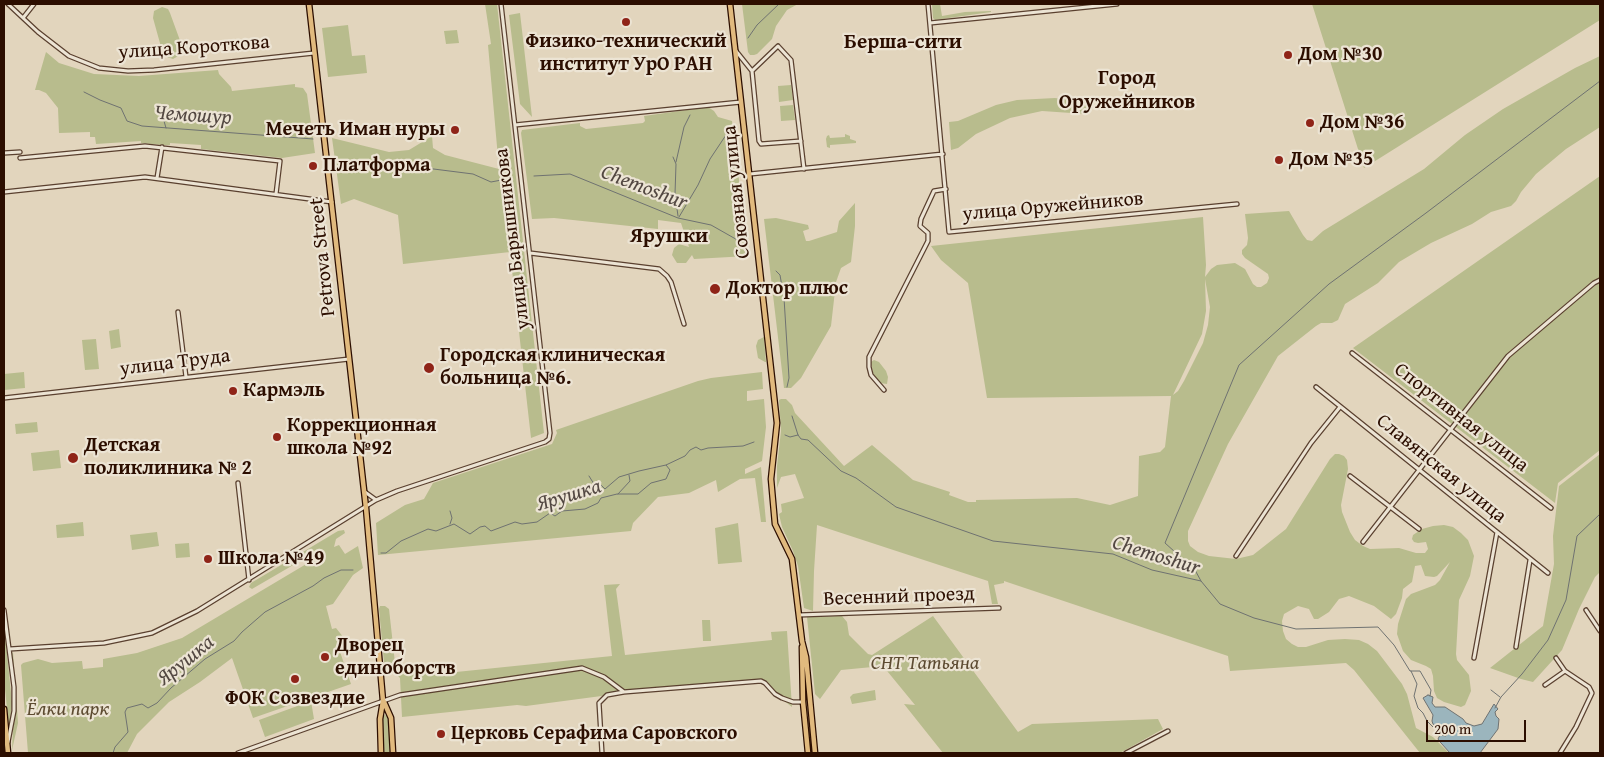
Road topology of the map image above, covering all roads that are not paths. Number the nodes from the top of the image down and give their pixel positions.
1 (8, 4) edge
2 (34, 4) edge
3 (309, 4) edge
4 (501, 4) edge
5 (730, 4) edge
6 (928, 4) edge
7 (1117, 4) edge
8 (23, 18) junction
9 (930, 23) junction
10 (735, 50) junction
11 (314, 52) junction
12 (752, 71) junction
13 (742, 102) junction
14 (515, 125) junction
15 (800, 141) junction
16 (162, 147) junction
17 (20, 152) dead end
18 (4, 153) edge
19 (943, 154) junction
20 (20, 158) dead end
21 (804, 169) junction
22 (750, 174) junction
23 (157, 178) junction
24 (946, 189) junction
25 (4, 192) edge
26 (276, 194) junction
27 (332, 202) junction
28 (1237, 204) dead end
29 (530, 253) junction
30 (1600, 280) edge
31 (178, 312) dead end
32 (684, 324) dead end
33 (1352, 353) dead end
34 (349, 359) junction
35 (186, 377) junction
36 (1316, 387) dead end
37 (884, 390) dead end
38 (4, 398) edge
39 (1340, 408) junction
40 (1450, 430) junction
41 (1419, 470) junction
42 (1350, 476) dead end
43 (238, 483) dead end
44 (364, 491) junction
45 (376, 500) junction
46 (1390, 507) junction
47 (366, 508) junction
48 (1551, 508) dead end
49 (1419, 530) dead end
50 (1497, 532) junction
51 (1363, 542) dead end
52 (1236, 556) dead end
53 (1530, 559) junction
54 (1548, 574) dead end
55 (249, 580) junction
56 (999, 608) dead end
57 (4, 610) edge
58 (1586, 610) dead end
59 (799, 615) junction
60 (1600, 630) edge
61 (1516, 646) dead end
62 (10, 649) junction
63 (804, 657) junction
64 (1474, 658) dead end
65 (1556, 658) dead end
66 (1565, 671) junction
67 (1545, 685) dead end
68 (624, 692) junction
69 (383, 701) junction
70 (803, 702) junction
71 (4, 709) edge
72 (1168, 731) dead end
73 (8, 746) junction
74 (8, 753) edge
75 (238, 753) edge
76 (381, 753) edge
77 (393, 753) edge
78 (602, 753) edge
79 (808, 753) edge
80 (815, 753) edge
81 (1126, 753) edge
82 (1560, 753) edge

1 - 8 street, улица Короткова
2 - 8 street
3 - 11 main road, Petrova Street
4 - 14 street, улица Барышникова
5 - 10 main road, Союзная улица
6 - 9 street, улица Оружейников
7 - 9 street
8 - 11 street, улица Короткова
9 - 19 street, улица Оружейников
10 - 12 street
10 - 13 main road, Союзная улица
11 - 27 main road, Petrova Street
12 - 15 street
12 - 15 street
13 - 14 street, улица Барышникова
13 - 22 main road, Союзная улица
14 - 29 street, улица Барышникова
15 - 21 street
16 - 20 street
16 - 23 street
16 - 26 street
17 - 18 street
19 - 21 street
19 - 24 street, улица Оружейников
21 - 22 street
22 - 59 main road, Союзная улица
23 - 25 street
23 - 26 street
24 - 28 street, улица Оружейников
24 - 37 street
26 - 27 street
27 - 34 main road, Petrova Street
29 - 32 street
29 - 45 street, улица Барышникова
30 - 40 street
31 - 35 street
33 - 40 street, Спортивная улица
34 - 35 street, улица Труда
34 - 44 main road, Petrova Street
35 - 38 street, улица Труда
36 - 39 street, Славянская улица
39 - 41 street, Славянская улица
39 - 52 street
40 - 41 street
40 - 48 street, Спортивная улица
41 - 46 street
41 - 50 street, Славянская улица
42 - 46 street
43 - 55 street
44 - 45 street
44 - 47 main road, Petrova Street
45 - 47 street
46 - 49 street
46 - 51 street
47 - 55 street
47 - 69 main road, Petrova Street
50 - 53 street, Славянская улица
50 - 64 street
53 - 54 street, Славянская улица
53 - 61 street
55 - 62 street
56 - 59 street, Весенний проезд
57 - 62 street
58 - 60 street
59 - 63 main road, Союзная улица
62 - 73 street
63 - 70 main road, Союзная улица
63 - 80 main road, Союзная улица
65 - 66 street
66 - 67 street
66 - 82 street
68 - 69 street
68 - 70 street
68 - 78 street
69 - 75 street
69 - 76 main road
69 - 77 main road
70 - 79 main road, Союзная улица
71 - 73 main road
72 - 81 street
73 - 74 main road

